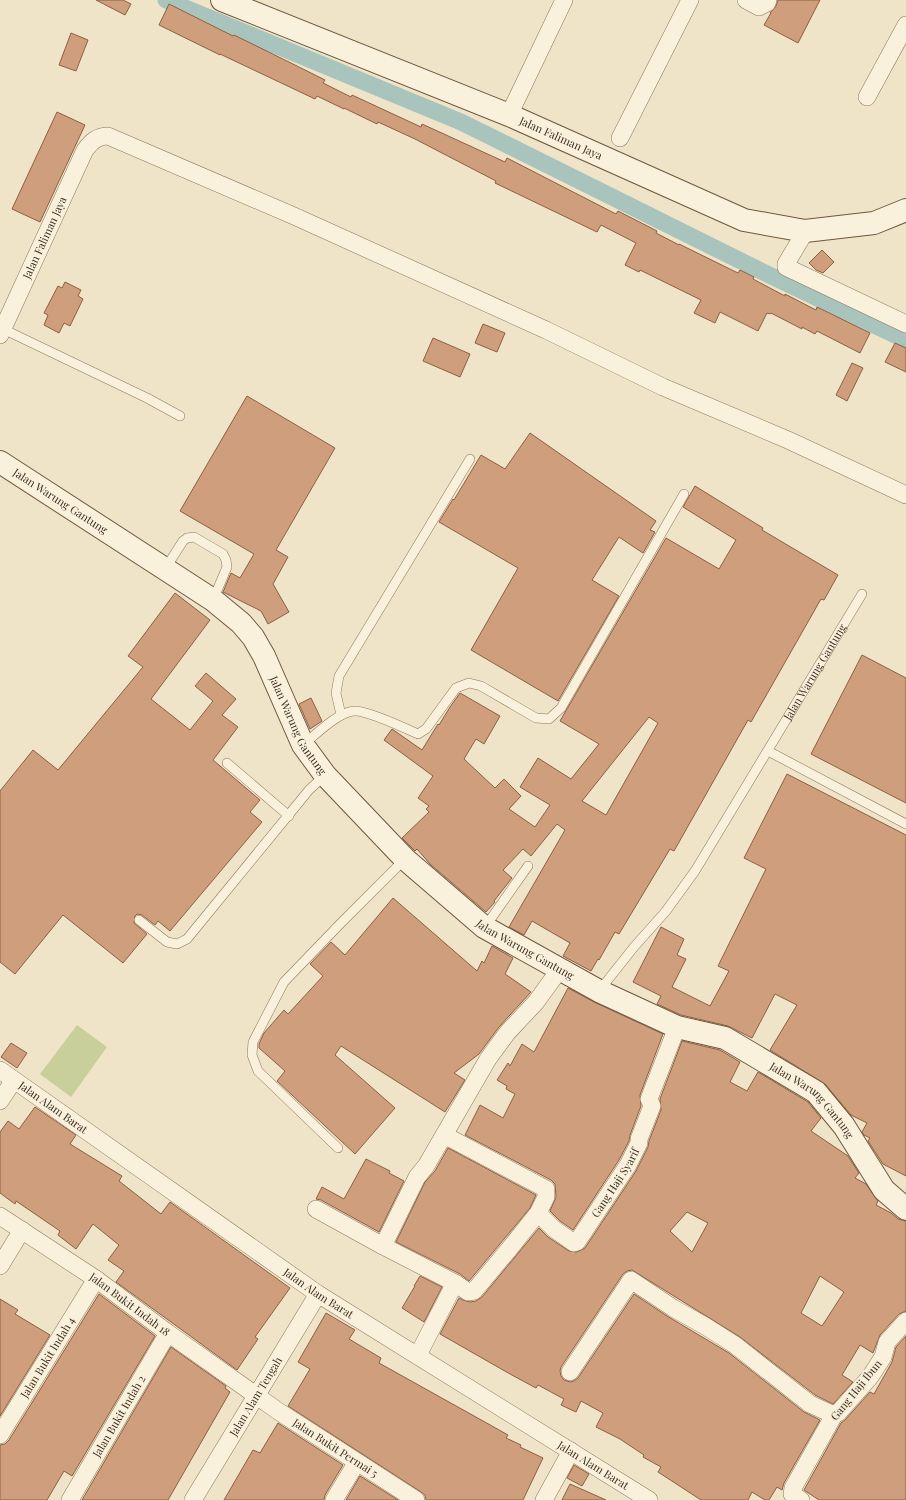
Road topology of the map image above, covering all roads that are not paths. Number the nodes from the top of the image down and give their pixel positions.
1 (222, 0) edge
2 (564, 0) edge
3 (690, 0) edge
4 (747, 0) edge
5 (768, 0) edge
6 (905, 31) edge
7 (867, 97) dead end
8 (509, 115) junction
9 (620, 138) dead end
10 (906, 210) edge
11 (806, 233) junction
12 (906, 324) edge
13 (1, 332) edge
14 (180, 416) dead end
15 (470, 459) dead end
16 (0, 462) edge
17 (684, 494) dead end
18 (906, 495) edge
19 (164, 569) junction
20 (862, 594) dead end
21 (213, 600) junction
22 (341, 715) junction
23 (303, 745) junction
24 (768, 752) junction
25 (227, 763) dead end
26 (325, 775) junction
27 (289, 816) junction
28 (906, 824) edge
29 (405, 859) junction
30 (528, 866) dead end
31 (139, 920) dead end
32 (484, 927) junction
33 (560, 969) junction
34 (599, 991) junction
35 (677, 1028) junction
36 (0, 1070) edge
37 (14, 1080) junction
38 (0, 1101) edge
39 (444, 1135) junction
40 (338, 1148) dead end
41 (316, 1208) dead end
42 (906, 1209) edge
43 (538, 1213) junction
44 (0, 1216) edge
45 (22, 1230) junction
46 (383, 1246) junction
47 (0, 1266) edge
48 (96, 1279) junction
49 (454, 1283) junction
50 (318, 1294) junction
51 (906, 1321) edge
52 (168, 1334) junction
53 (418, 1355) junction
54 (570, 1372) dead end
55 (256, 1396) junction
56 (834, 1415) junction
57 (0, 1435) edge
58 (571, 1451) junction
59 (356, 1462) junction
60 (70, 1500) edge
61 (193, 1500) edge
62 (334, 1500) edge
63 (416, 1500) edge
64 (544, 1500) edge
65 (649, 1500) edge
66 (801, 1500) edge

1 - 8 street, Jalan Faliman Jaya
2 - 8 street
3 - 9 street
4 - 5 street
6 - 7 street
8 - 11 street, Jalan Faliman Jaya
10 - 11 street, Jalan Faliman Jaya
11 - 12 street
13 - 14 lane
13 - 18 street, Jalan Faliman Jaya
15 - 22 lane
16 - 19 street, Jalan Warung Gantung
17 - 22 lane
19 - 21 street, Jalan Warung Gantung
19 - 21 lane
20 - 24 lane, Jalan Warung Gantung
21 - 23 street, Jalan Warung Gantung
22 - 23 lane
23 - 26 street, Jalan Warung Gantung
24 - 28 lane
24 - 34 lane, Jalan Warung Gantung
25 - 27 lane
26 - 27 lane
26 - 29 street, Jalan Warung Gantung
27 - 31 lane
29 - 32 street, Jalan Warung Gantung
29 - 40 lane
30 - 32 lane
32 - 33 street, Jalan Warung Gantung
33 - 34 street, Jalan Warung Gantung
33 - 39 street
34 - 35 street, Jalan Warung Gantung
35 - 42 street, Jalan Warung Gantung
35 - 43 street, Gang Haji Syarif
36 - 37 street, Jalan Alam Barat
37 - 38 street
37 - 50 street, Jalan Alam Barat
39 - 43 street
39 - 46 street
41 - 46 street
43 - 49 street
44 - 45 street, Jalan Bukit Indah 18
45 - 47 street
45 - 48 street, Jalan Bukit Indah 18
46 - 49 street
48 - 52 street, Jalan Bukit Indah 18
48 - 57 street, Jalan Bukit Indah 4
49 - 53 street
50 - 53 street, Jalan Alam Barat
50 - 55 street, Jalan Alam Tengah
51 - 56 street, Gang Haji Ibun
52 - 55 street, Jalan Bukit Indah 18
52 - 60 street, Jalan Bukit Indah 2
53 - 58 street, Jalan Alam Barat
54 - 56 street
55 - 59 street, Jalan Bukit Permai 5
55 - 61 street, Jalan Alam Tengah
56 - 66 street, Gang Haji Ibun
58 - 64 street
58 - 65 street, Jalan Alam Barat
59 - 62 street
59 - 63 street, Jalan Bukit Permai 5

